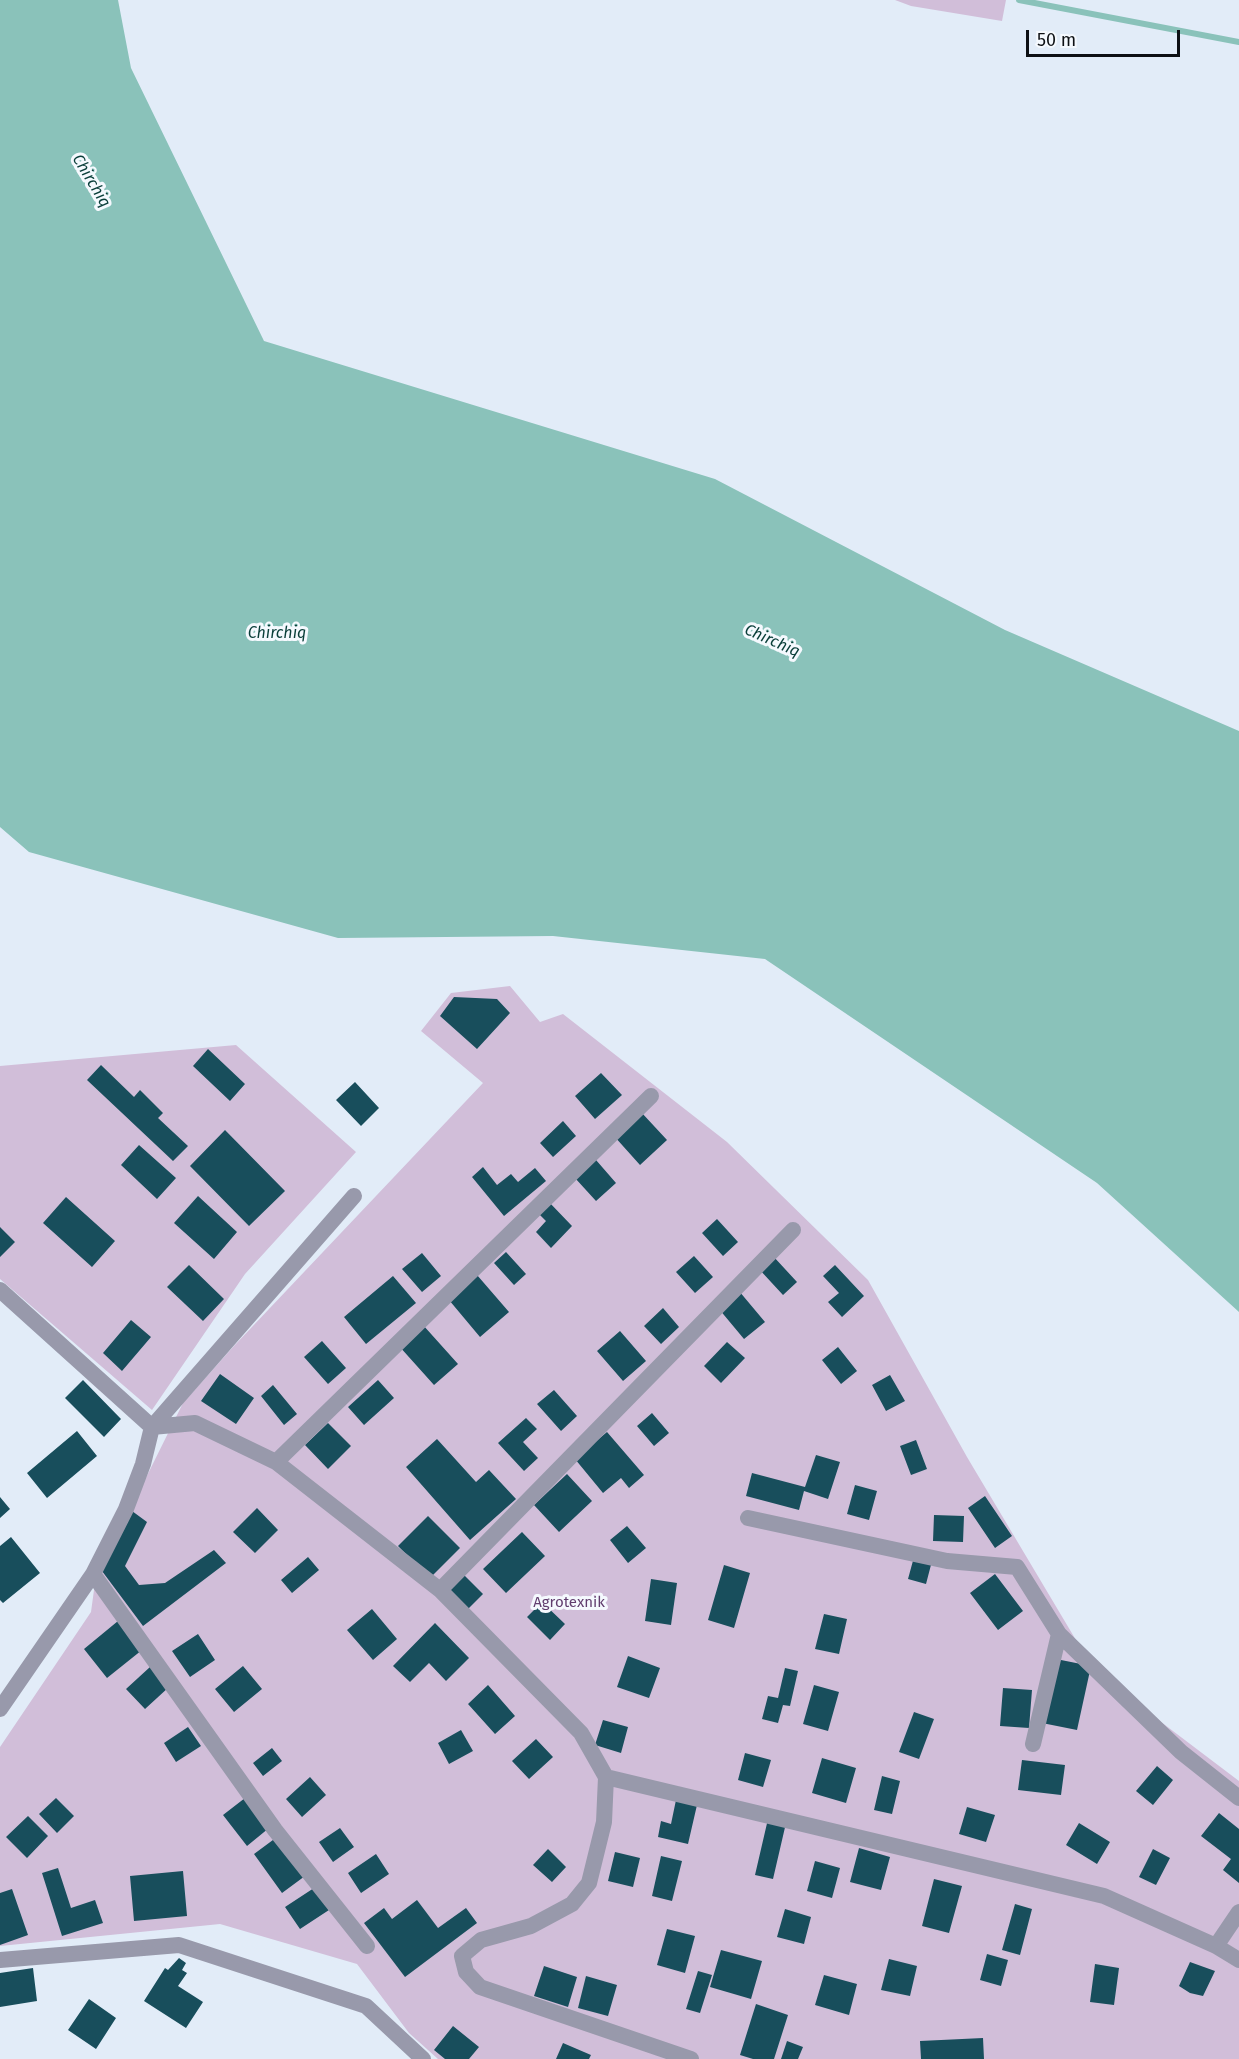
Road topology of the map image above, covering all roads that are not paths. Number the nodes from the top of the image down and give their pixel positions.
1 (651, 1096) dead end
2 (354, 1196) dead end
3 (793, 1230) dead end
4 (0, 1290) edge
5 (152, 1427) junction
6 (276, 1462) junction
7 (748, 1518) dead end
8 (93, 1574) junction
9 (440, 1590) junction
10 (1059, 1634) junction
11 (0, 1709) edge
12 (1033, 1744) dead end
13 (606, 1777) junction
14 (1239, 1798) edge
15 (1239, 1912) edge
16 (367, 1946) dead end
17 (1216, 1946) junction
18 (0, 1960) edge
19 (1239, 1960) edge
20 (423, 2059) edge
21 (691, 2059) edge

1 - 6 street
2 - 5 street
3 - 9 street
4 - 5 street
5 - 6 street
5 - 8 street
6 - 9 street
7 - 10 street
8 - 11 street
8 - 16 street
9 - 13 street
10 - 12 street
10 - 14 street
13 - 17 street
13 - 21 street
15 - 17 street
17 - 19 street
18 - 20 street

